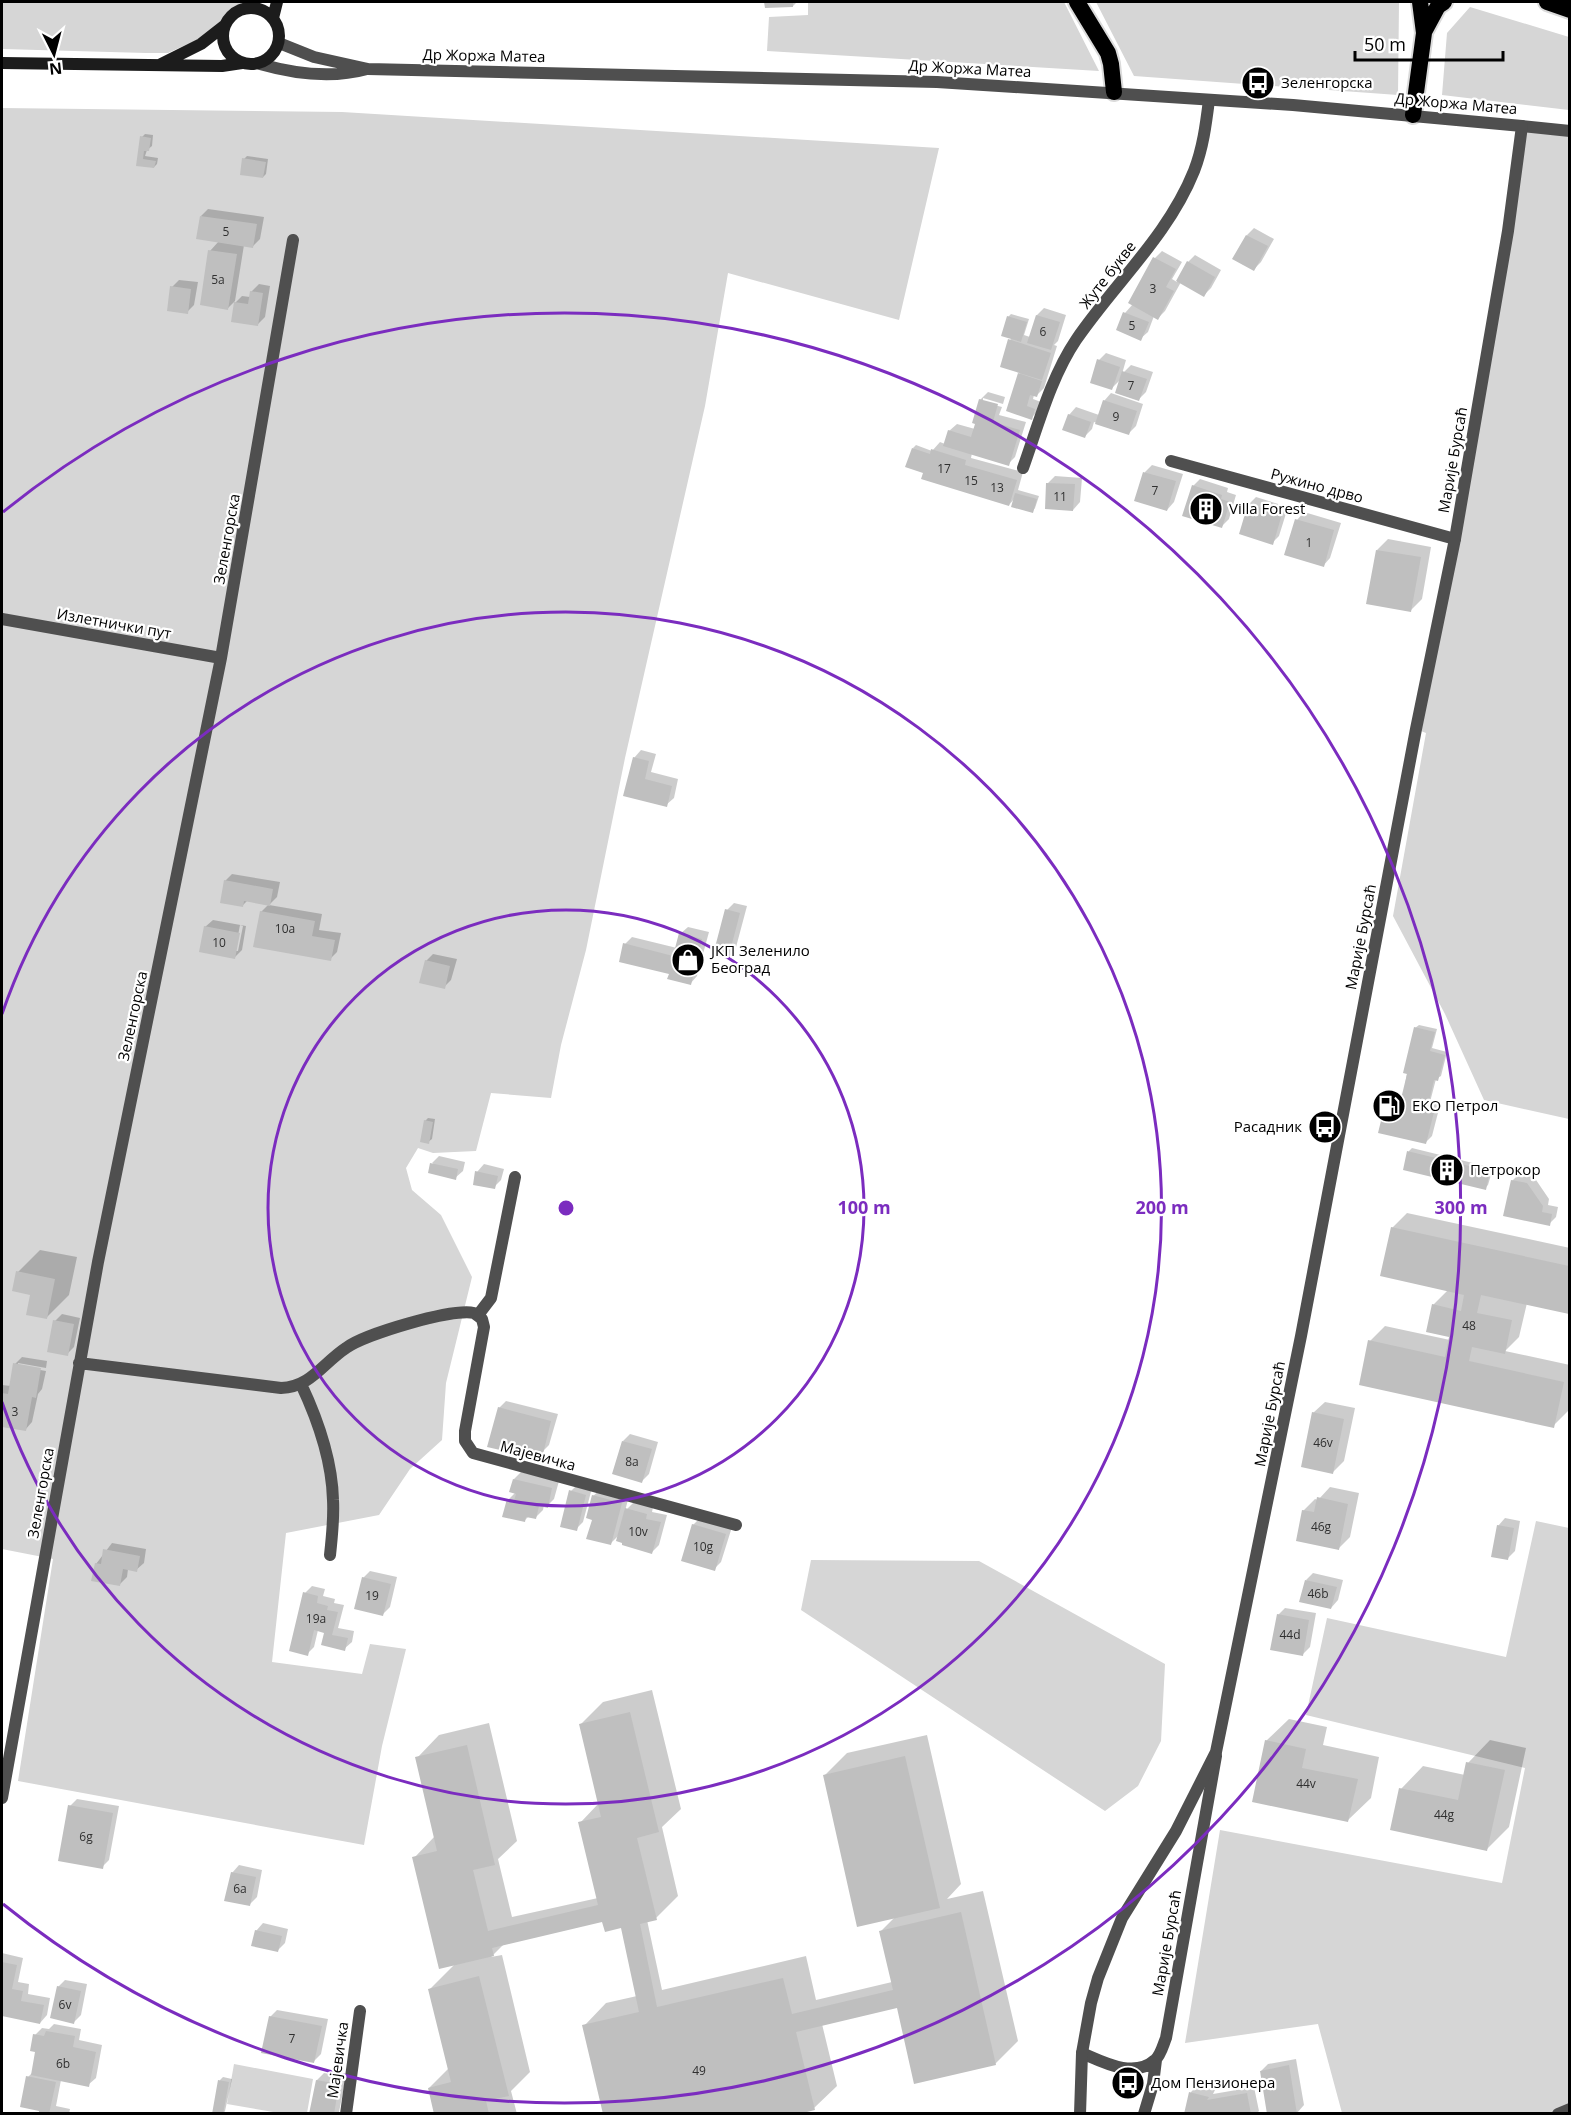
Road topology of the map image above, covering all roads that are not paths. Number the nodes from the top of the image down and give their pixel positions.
1 (277, 2) edge
2 (1077, 2) edge
3 (1420, 2) edge
4 (1444, 2) edge
5 (1547, 2) edge
6 (249, 5) edge
7 (1569, 10) edge
8 (273, 18) junction
9 (224, 26) junction
10 (1424, 33) junction
11 (279, 43) junction
12 (2, 63) edge
13 (242, 63) junction
14 (260, 64) junction
15 (160, 65) junction
16 (368, 69) junction
17 (1114, 92) junction
18 (1209, 100) junction
19 (1413, 115) junction
20 (1522, 126) junction
21 (1569, 131) edge
22 (293, 240) dead end
23 (1171, 461) dead end
24 (1023, 468) dead end
25 (1455, 540) junction
26 (2, 619) edge
27 (221, 658) junction
28 (515, 1177) dead end
29 (478, 1315) junction
30 (80, 1363) junction
31 (301, 1384) junction
32 (736, 1525) dead end
33 (330, 1555) dead end
34 (1216, 1752) junction
35 (2, 1798) edge
36 (360, 2011) dead end
37 (1082, 2053) junction
38 (1155, 2060) junction
39 (1569, 2109) edge
40 (346, 2114) edge
41 (1080, 2114) edge
42 (1144, 2114) edge
43 (1558, 2114) edge

1 - 8 main road
2 - 17 highway
3 - 10 highway
4 - 10 highway
5 - 7 highway
6 - 8 main road
6 - 9 main road
8 - 11 main road
9 - 13 main road
9 - 15 main road
10 - 19 highway
11 - 14 main road
11 - 16 street, Др Жоржа Матеа
12 - 15 main road
13 - 14 main road
13 - 15 main road
14 - 16 street, Др Жоржа Матеа
16 - 17 street, Др Жоржа Матеа
17 - 18 street, Др Жоржа Матеа
18 - 19 street, Др Жоржа Матеа
18 - 24 street, Жуте букве
19 - 20 street, Др Жоржа Матеа
20 - 21 street, Др Жоржа Матеа
20 - 25 street, Марије Бурсаћ
22 - 27 street, Зеленгорска
23 - 25 street, Ружино дрво
25 - 34 street, Марије Бурсаћ
26 - 27 street, Излетнички пут
27 - 30 street, Зеленгорска
28 - 29 street
29 - 31 street
29 - 32 street, Мајевичка
30 - 31 street
30 - 35 street, Зеленгорска
31 - 33 street
34 - 37 street, Марије Бурсаћ
34 - 38 street, Марије Бурсаћ
36 - 40 street, Мајевичка
37 - 38 street
37 - 41 street, Марије Бурсаћ
38 - 42 street, Марије Бурсаћ
39 - 43 street

